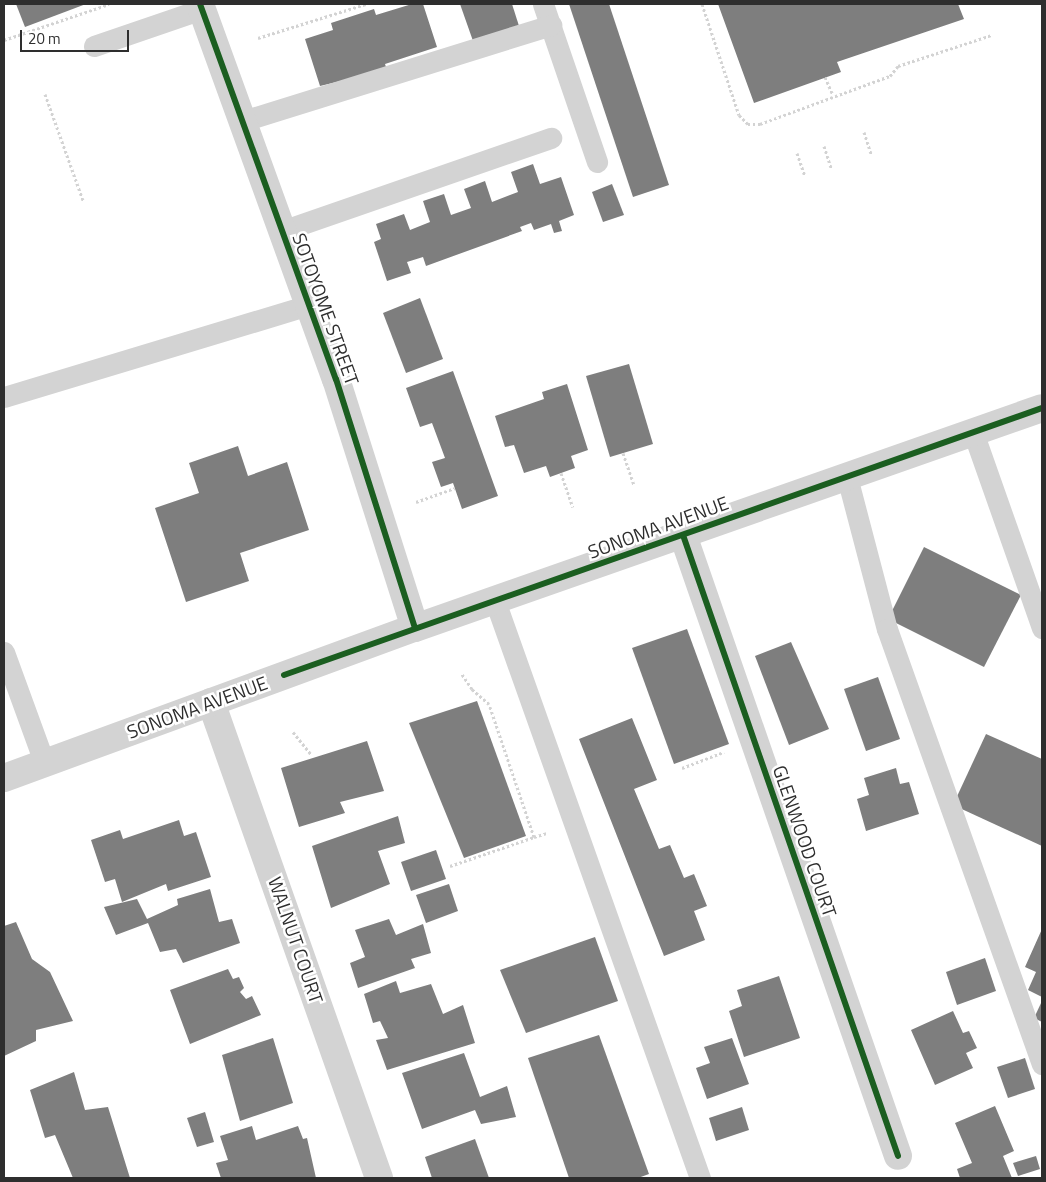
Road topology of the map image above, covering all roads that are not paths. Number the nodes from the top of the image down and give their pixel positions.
1 (543, 4) edge
2 (201, 7) edge
3 (551, 25) junction
4 (94, 46) dead end
5 (242, 121) junction
6 (551, 138) dead end
7 (598, 162) dead end
8 (282, 231) junction
9 (309, 305) junction
10 (4, 397) edge
11 (1042, 408) edge
12 (973, 432) junction
13 (847, 477) junction
14 (683, 535) junction
15 (495, 601) junction
16 (415, 628) junction
17 (1042, 628) edge
18 (4, 652) edge
19 (211, 702) junction
20 (44, 762) junction
21 (4, 778) edge
22 (1042, 1064) edge
23 (898, 1156) dead end
24 (379, 1178) edge
25 (700, 1178) edge

1 - 3 lane
2 - 4 lane
2 - 5 street, SOTOYOME STREET
3 - 5 lane
3 - 7 lane
5 - 8 street, SOTOYOME STREET
6 - 8 lane
8 - 9 street, SOTOYOME STREET
9 - 10 lane
9 - 16 street, SOTOYOME STREET
11 - 12 street, SONOMA AVENUE
12 - 13 street, SONOMA AVENUE
12 - 17 lane
13 - 14 street, SONOMA AVENUE
13 - 22 lane
14 - 15 street, SONOMA AVENUE
14 - 23 street, GLENWOOD COURT
15 - 16 street, SONOMA AVENUE
15 - 25 lane
16 - 19 street, SONOMA AVENUE
18 - 20 lane
19 - 20 street, SONOMA AVENUE
19 - 24 street, WALNUT COURT
20 - 21 street, SONOMA AVENUE

